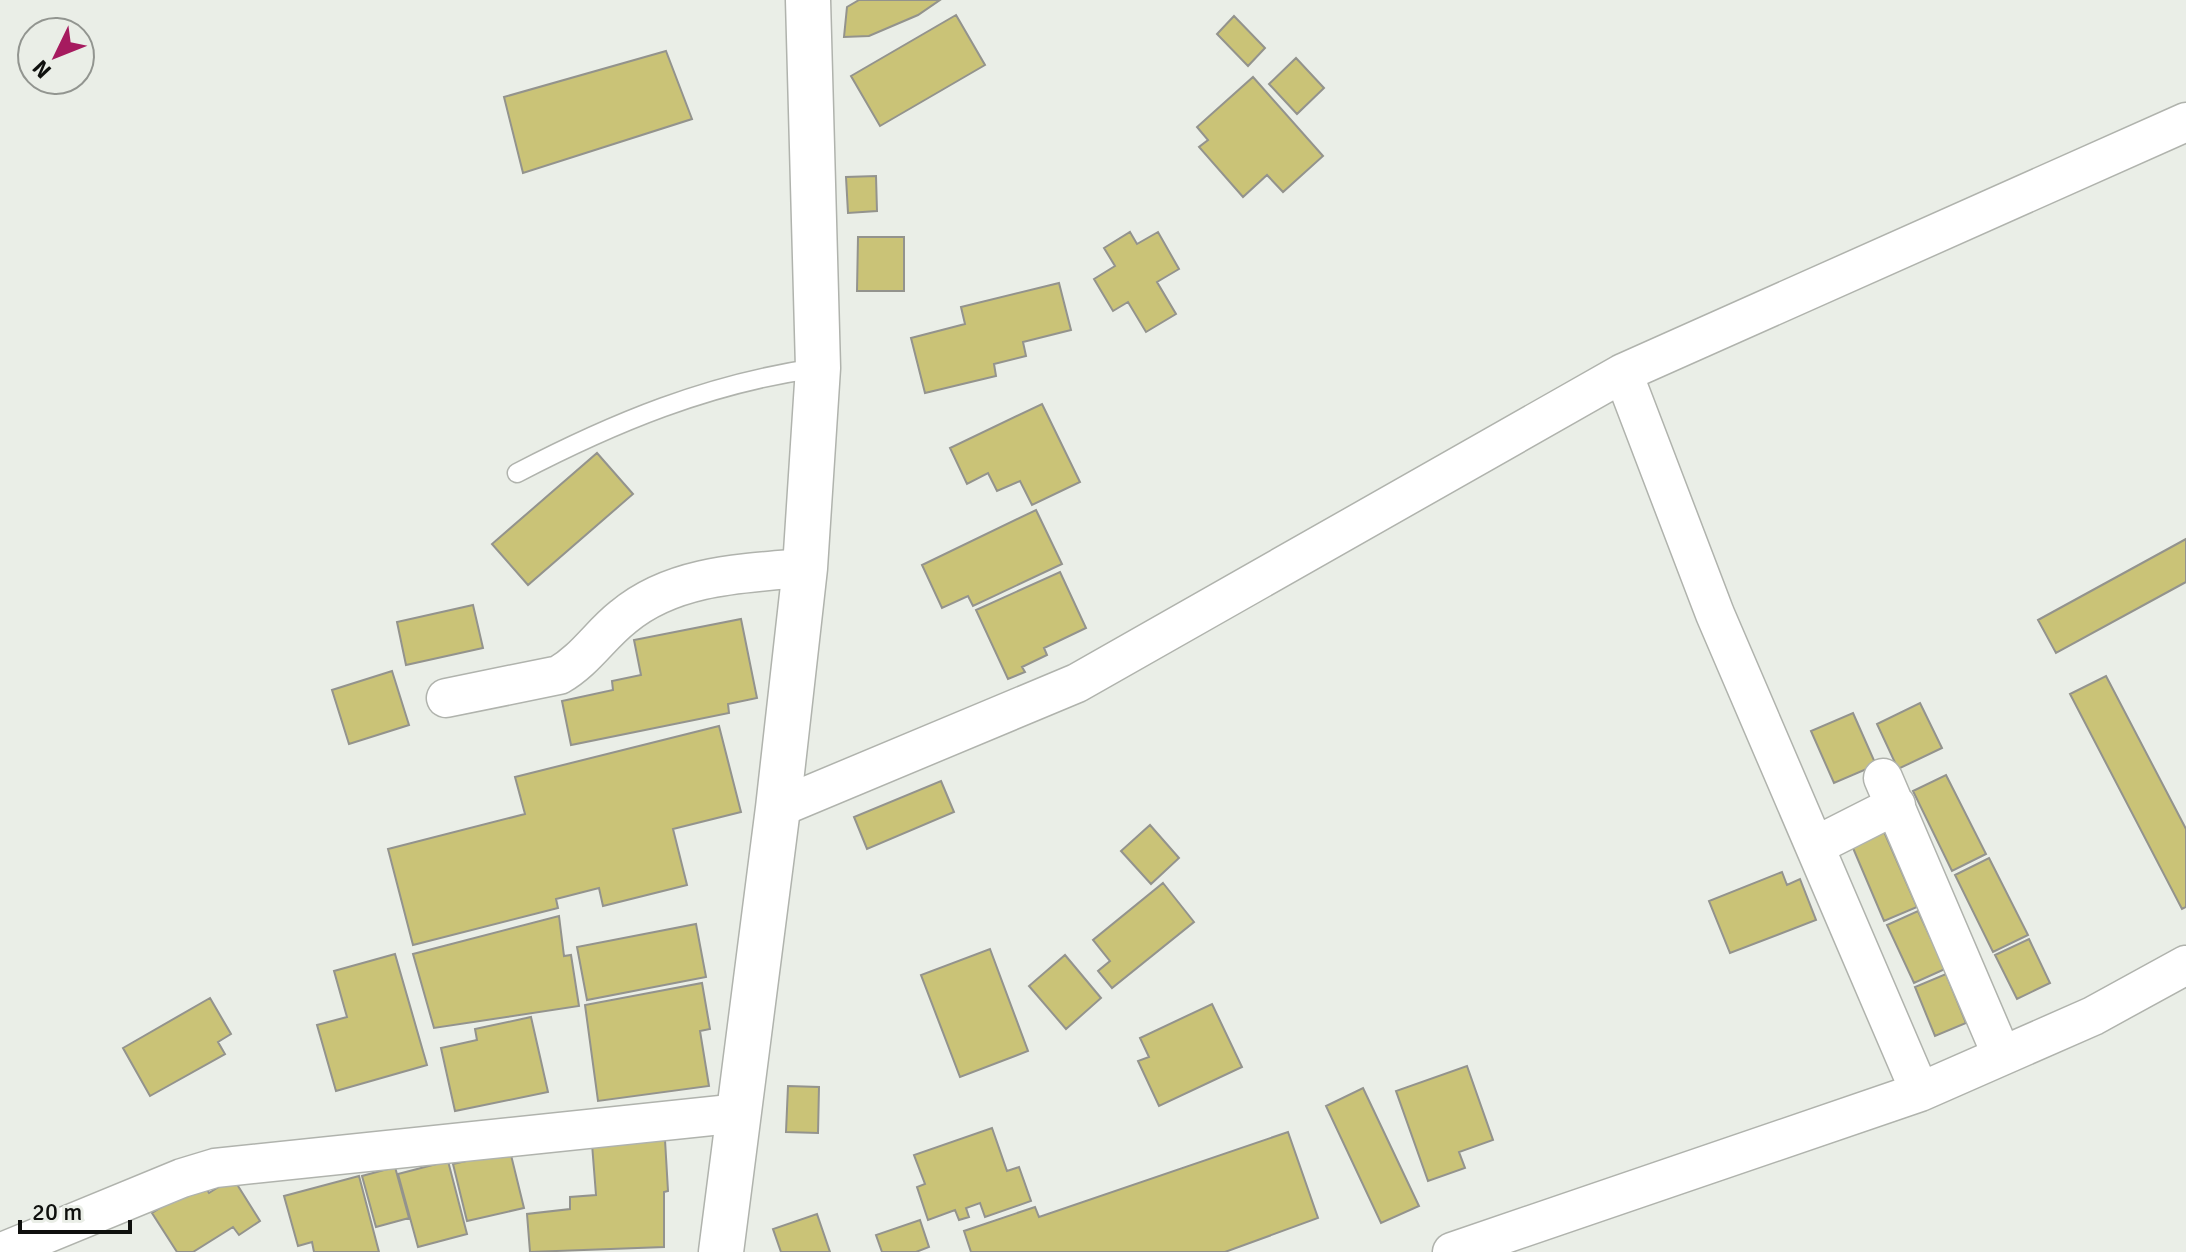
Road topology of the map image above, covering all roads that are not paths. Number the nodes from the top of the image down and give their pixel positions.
1 (808, 0) edge
2 (2186, 122) edge
3 (818, 368) junction
4 (1623, 373) junction
5 (517, 473) dead end
6 (805, 568) junction
7 (446, 698) dead end
8 (778, 808) junction
9 (1815, 846) junction
10 (2186, 965) edge
11 (2002, 1056) junction
12 (1920, 1092) junction
13 (740, 1113) junction
14 (2, 1252) edge
15 (721, 1252) edge
16 (1452, 1252) edge

1 - 3 street
2 - 4 street
3 - 5 lane
3 - 6 street
4 - 8 street
4 - 9 street
6 - 7 street
6 - 8 street
8 - 13 street
9 - 11 street
9 - 12 street
10 - 11 street
11 - 12 street
12 - 16 street
13 - 14 street
13 - 15 street

